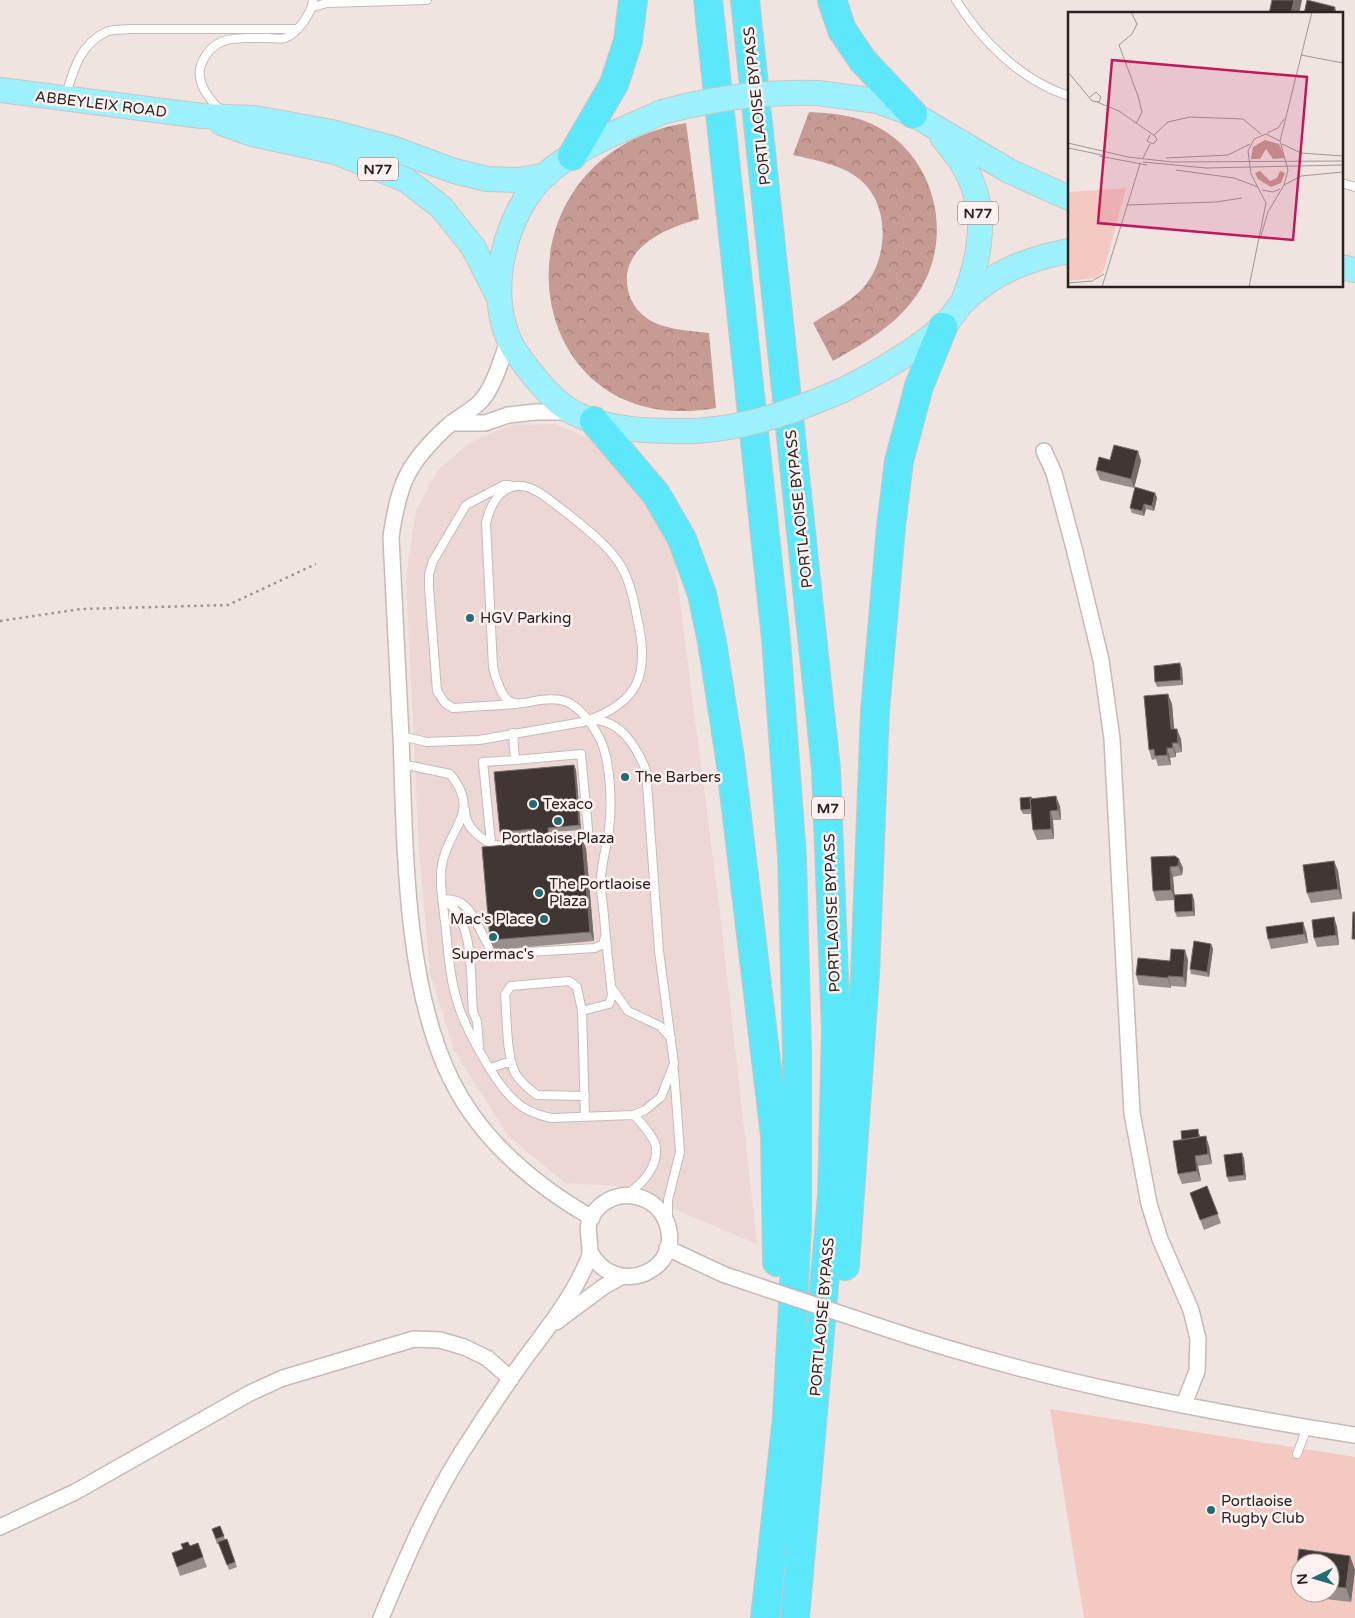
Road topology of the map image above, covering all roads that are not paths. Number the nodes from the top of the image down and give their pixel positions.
1 (427, 0) edge
2 (632, 0) edge
3 (708, 0) edge
4 (745, 0) edge
5 (832, 0) edge
6 (956, 0) edge
7 (313, 4) edge
8 (295, 29) junction
9 (0, 90) edge
10 (1068, 96) edge
11 (64, 100) junction
12 (913, 114) junction
13 (202, 116) junction
14 (229, 117) junction
15 (938, 132) junction
16 (572, 156) junction
17 (546, 175) junction
18 (1342, 182) edge
19 (1355, 187) edge
20 (1068, 198) edge
21 (1068, 250) edge
22 (1342, 269) edge
23 (1355, 271) edge
24 (500, 300) junction
25 (962, 303) junction
26 (943, 327) junction
27 (509, 339) junction
28 (583, 416) junction
29 (451, 423) junction
30 (1044, 451) dead end
31 (522, 486) junction
32 (520, 704) junction
33 (588, 720) junction
34 (513, 733) junction
35 (400, 736) junction
36 (564, 755) junction
37 (537, 758) junction
38 (515, 760) junction
39 (503, 761) junction
40 (402, 764) junction
41 (565, 765) edge
42 (538, 767) edge
43 (504, 770) edge
44 (465, 801) junction
45 (570, 832) edge
46 (510, 836) edge
47 (571, 841) junction
48 (562, 842) edge
49 (491, 843) junction
50 (443, 898) junction
51 (606, 935) junction
52 (611, 986) junction
53 (582, 1011) junction
54 (672, 1039) junction
55 (479, 1048) junction
56 (511, 1061) junction
57 (674, 1064) junction
58 (491, 1068) junction
59 (585, 1096) junction
60 (585, 1116) junction
61 (634, 1116) junction
62 (625, 1195) junction
63 (592, 1218) junction
64 (669, 1231) junction
65 (667, 1248) junction
66 (590, 1252) junction
67 (621, 1277) junction
68 (551, 1326) junction
69 (511, 1379) junction
70 (1184, 1404) junction
71 (1307, 1428) junction
72 (1355, 1435) edge
73 (1296, 1454) dead end
74 (0, 1527) edge
75 (388, 1603) junction
76 (376, 1618) edge
77 (381, 1618) edge
78 (757, 1618) edge
79 (765, 1618) edge
80 (796, 1618) edge
81 (811, 1618) edge

1 - 7 lane
2 - 16 highway
3 - 79 highway, PORTLAOISE BYPASS / M7
4 - 80 highway, PORTLAOISE BYPASS / M7
5 - 12 highway
6 - 10 lane
7 - 8 lane
8 - 11 lane
8 - 14 lane
9 - 11 main road, ABBEYLEIX ROAD / N77
11 - 13 main road, ABBEYLEIX ROAD / N77
12 - 15 main road, N77
12 - 16 main road, N77, bridge
13 - 14 main road, ABBEYLEIX ROAD / N77
13 - 24 main road, ABBEYLEIX ROAD / N77
14 - 17 main road, ABBEYLEIX ROAD / N77
15 - 20 main road, N77
15 - 25 main road, N77
16 - 17 main road, N77
17 - 24 main road, N77
18 - 19 lane
21 - 25 main road, N77
22 - 23 main road
24 - 27 main road, N77
25 - 26 main road, N77
26 - 28 main road, N77, bridge
26 - 81 highway
27 - 28 main road, N77
27 - 29 street
28 - 29 street
28 - 78 highway
29 - 35 street
30 - 70 street
31 - 32 lane
31 - 32 lane
31 - 33 lane
32 - 33 lane
33 - 34 lane
33 - 51 lane
33 - 54 lane
34 - 35 lane
34 - 38 lane
35 - 40 street
36 - 37 lane
36 - 41 lane
36 - 47 lane
37 - 38 lane
37 - 42 lane
38 - 39 lane
39 - 43 lane
39 - 49 lane
40 - 44 lane
40 - 63 street
44 - 49 lane
44 - 50 lane
45 - 47 lane
46 - 49 lane
47 - 48 lane
50 - 51 lane
50 - 55 lane
50 - 55 lane
51 - 52 lane
52 - 53 lane
52 - 54 lane
53 - 56 lane
53 - 59 lane
54 - 57 lane
55 - 58 lane
56 - 58 lane
56 - 59 lane
57 - 61 lane
57 - 64 lane
58 - 60 lane
59 - 60 lane
60 - 61 lane
61 - 62 lane
62 - 63 street
62 - 64 street
63 - 66 street
64 - 65 street
65 - 67 street
65 - 70 street, bridge
66 - 67 street
66 - 68 street
67 - 68 street
68 - 69 street
69 - 74 street
69 - 75 street
70 - 71 street
71 - 72 street
71 - 73 lane
75 - 76 street
75 - 77 street

